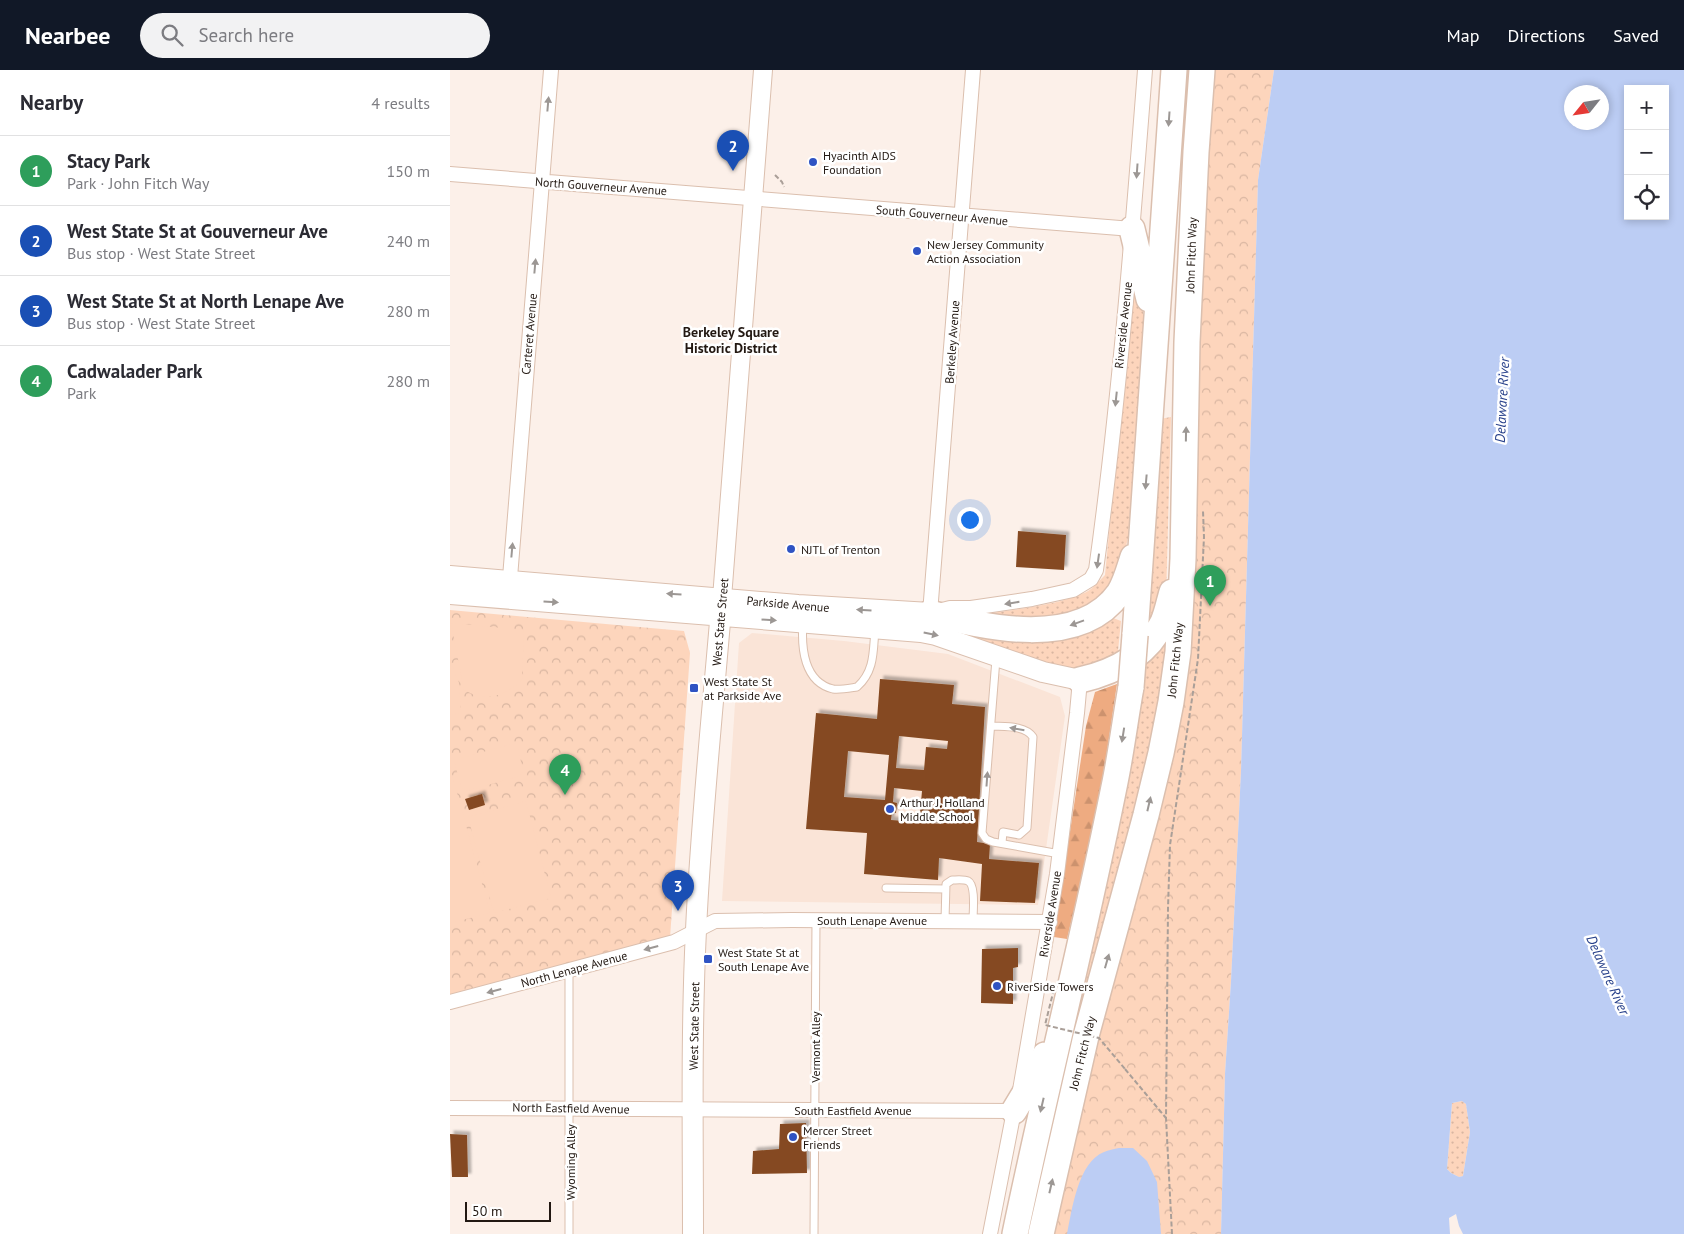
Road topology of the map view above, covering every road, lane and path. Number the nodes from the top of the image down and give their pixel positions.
1 (551, 70) edge
2 (762, 70) edge
3 (973, 70) edge
4 (1144, 70) edge
5 (1174, 70) edge
6 (1202, 70) edge
7 (450, 174) edge
8 (775, 175) dead end
9 (541, 182) junction
10 (786, 192) dead end
11 (752, 198) junction
12 (961, 216) junction
13 (1132, 229) junction
14 (1156, 329) junction
15 (1185, 463) junction
16 (1142, 531) junction
17 (450, 576) edge
18 (1091, 579) joint
19 (509, 589) junction
20 (450, 594) edge
21 (721, 607) junction
22 (930, 613) junction
23 (802, 623) junction
24 (875, 628) junction
25 (996, 656) junction
26 (1080, 680) junction
27 (991, 726) junction
28 (1002, 843) junction
29 (1060, 854) junction
30 (886, 888) dead end
31 (945, 889) junction
32 (816, 920) junction
33 (946, 920) junction
34 (973, 920) junction
35 (1050, 922) junction
36 (696, 930) junction
37 (569, 970) junction
38 (1062, 978) junction
39 (450, 1002) edge
40 (450, 1108) edge
41 (570, 1108) junction
42 (815, 1109) junction
43 (693, 1110) junction
44 (1014, 1111) junction
45 (1166, 1118) dead end
46 (569, 1234) edge
47 (692, 1234) edge
48 (814, 1234) edge
49 (990, 1234) edge
50 (1015, 1234) edge
51 (1041, 1234) edge

9 -> 1 street, Carteret Avenue
2 - 11 street, West State Street
3 - 12 street, Berkeley Avenue
4 -> 13 street, Riverside Avenue
5 -> 14 highway
15 -> 6 highway, John Fitch Way
7 - 9 street, North Gouverneur Avenue
8 - 10 path
9 - 11 street, North Gouverneur Avenue
19 -> 9 street, Carteret Avenue
11 - 12 street, South Gouverneur Avenue
11 - 21 street, West State Street
12 - 13 street, South Gouverneur Avenue
12 - 22 street, Berkeley Avenue
13 - 14 highway
13 -> 18 street, Riverside Avenue
14 -> 16 highway
15 - 26 highway
51 -> 15 highway, John Fitch Way
16 -> 22 highway
16 -> 38 highway, bridge
17 - 19 main road, Parkside Avenue
18 -> 22 street, Parkside Avenue
19 - 20 main road, Parkside Avenue
19 - 21 main road, Parkside Avenue
22 -> 21 main road, Parkside Avenue
21 -> 23 main road, Parkside Avenue
21 - 36 main road, West State Street
23 - 24 main road, Parkside Avenue
23 - 24 lane
24 -> 25 main road, Parkside Avenue
25 - 26 main road, Parkside Avenue
25 - 27 lane
26 - 29 street, Riverside Avenue
28 -> 27 lane
28 -> 27 lane
28 - 29 lane
29 - 35 street, Riverside Avenue
30 - 31 lane
31 - 33 lane
31 - 34 lane
32 - 33 street, South Lenape Avenue
32 - 36 street, South Lenape Avenue
32 - 42 lane, Vermont Alley
33 - 34 street, South Lenape Avenue
34 - 35 street, South Lenape Avenue
35 - 44 street, Riverside Avenue
36 -> 37 street, North Lenape Avenue
36 - 43 main road, West State Street
37 -> 39 street, North Lenape Avenue
37 - 41 lane, Wyoming Alley
38 - 44 highway
38 - 45 path, bridge
38 -> 50 highway
40 - 41 street, North Eastfield Avenue
41 - 43 street, North Eastfield Avenue
41 - 46 lane, Wyoming Alley
42 - 43 street, South Eastfield Avenue
42 - 44 street, South Eastfield Avenue
42 - 48 lane, Vermont Alley
43 - 47 main road, West State Street
44 - 49 street, Riverside Avenue

